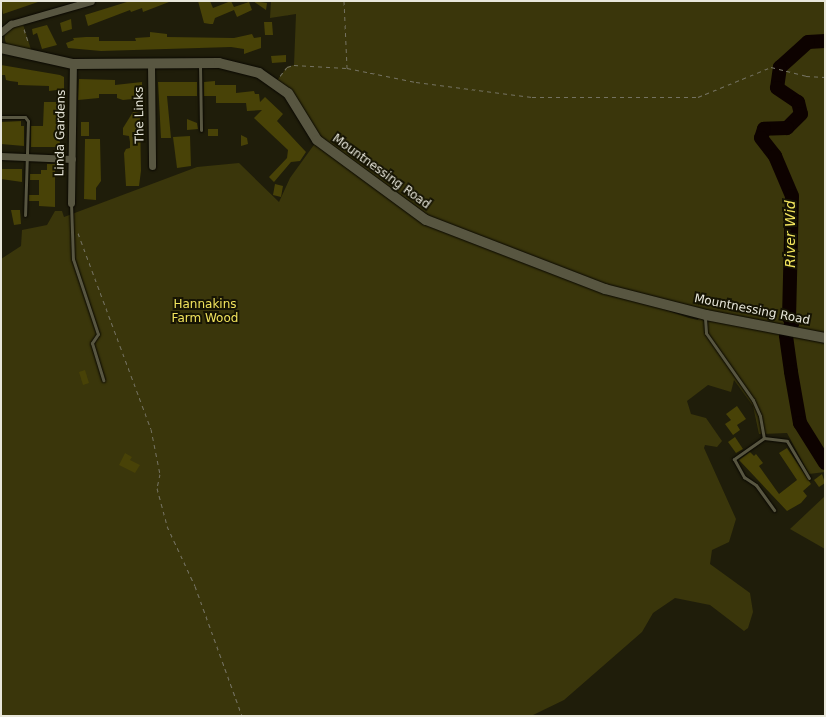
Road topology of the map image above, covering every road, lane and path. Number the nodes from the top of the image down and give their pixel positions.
1 (92, 1) edge
2 (344, 1) edge
3 (22, 21) junction
4 (1, 32) edge
5 (1, 48) edge
6 (33, 56) junction
7 (200, 62) junction
8 (73, 64) junction
9 (151, 64) junction
10 (347, 68) junction
11 (825, 77) edge
12 (276, 82) junction
13 (1, 117) edge
14 (201, 130) dead end
15 (1, 156) edge
16 (27, 157) junction
17 (72, 159) junction
18 (152, 166) dead end
19 (70, 203) joint
20 (25, 215) dead end
21 (76, 225) dead end
22 (706, 314) junction
23 (825, 338) edge
24 (103, 380) dead end
25 (764, 438) junction
26 (809, 478) dead end
27 (774, 510) dead end
28 (242, 716) edge

1 - 3 street
2 - 10 path
3 - 4 street
3 - 6 path
5 - 6 street, Mountnessing Road
6 - 8 street, Mountnessing Road
7 - 9 street, Mountnessing Road
7 - 12 street, Mountnessing Road
7 - 14 lane
8 - 9 street, Mountnessing Road
8 - 17 street, Linda Gardens
9 - 18 street, The Links
10 - 11 path
10 - 12 path
12 - 22 street, Mountnessing Road
13 - 16 lane
15 - 16 street
16 - 17 street
16 - 20 lane
17 - 19 street, Linda Gardens
19 - 24 lane
21 - 28 path
22 - 23 street, Mountnessing Road
22 - 25 lane
25 - 26 lane
25 - 27 lane

